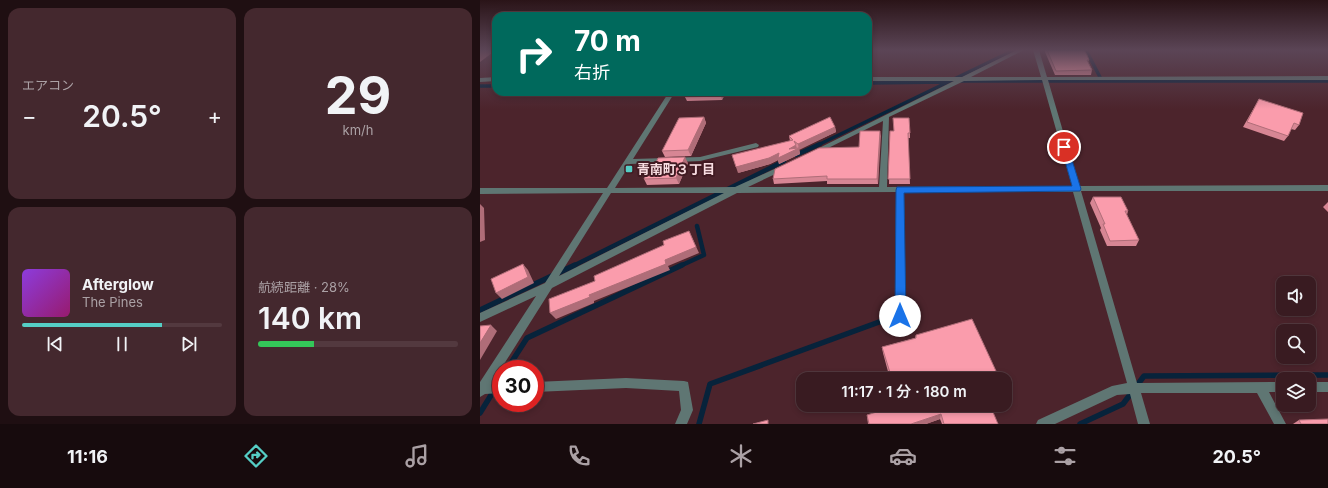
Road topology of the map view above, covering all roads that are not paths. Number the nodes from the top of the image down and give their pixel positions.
1 (980, 70) edge
2 (1042, 70) edge
3 (872, 78) edge
4 (963, 78) junction
5 (1044, 78) junction
6 (1328, 78) edge
7 (480, 80) edge
8 (492, 80) edge
9 (669, 96) edge
10 (886, 117) junction
11 (756, 145) dead end
12 (807, 156) edge
13 (627, 162) junction
14 (792, 162) edge
15 (1328, 188) edge
16 (1077, 189) junction
17 (608, 190) junction
18 (735, 190) junction
19 (883, 190) junction
20 (900, 190) junction
21 (480, 191) edge
22 (547, 288) junction
23 (900, 316) dead end
24 (480, 318) edge
25 (544, 386) edge
26 (1276, 387) edge
27 (1316, 387) edge
28 (1328, 387) edge
29 (1134, 388) junction
30 (1260, 388) junction
31 (492, 389) edge
32 (481, 390) edge
33 (681, 424) edge
34 (1042, 424) edge
35 (1144, 424) edge
36 (1280, 424) edge

1 - 4 street
2 - 5 street
3 - 4 street
4 - 5 street
4 - 10 street
5 - 6 street
5 - 16 street
7 - 8 street
9 - 13 street
10 - 12 street
10 - 19 street
11 - 13 street
13 - 17 street
14 - 18 street
15 - 16 street
16 - 20 street
16 - 29 street
17 - 18 street
17 - 21 street
17 - 22 street
18 - 19 street
18 - 22 street
19 - 20 street
20 - 23 street
22 - 24 street
22 - 32 street
25 - 33 street
26 - 30 street
27 - 28 street
29 - 30 street
29 - 34 street
29 - 35 street
30 - 36 street
31 - 32 street

